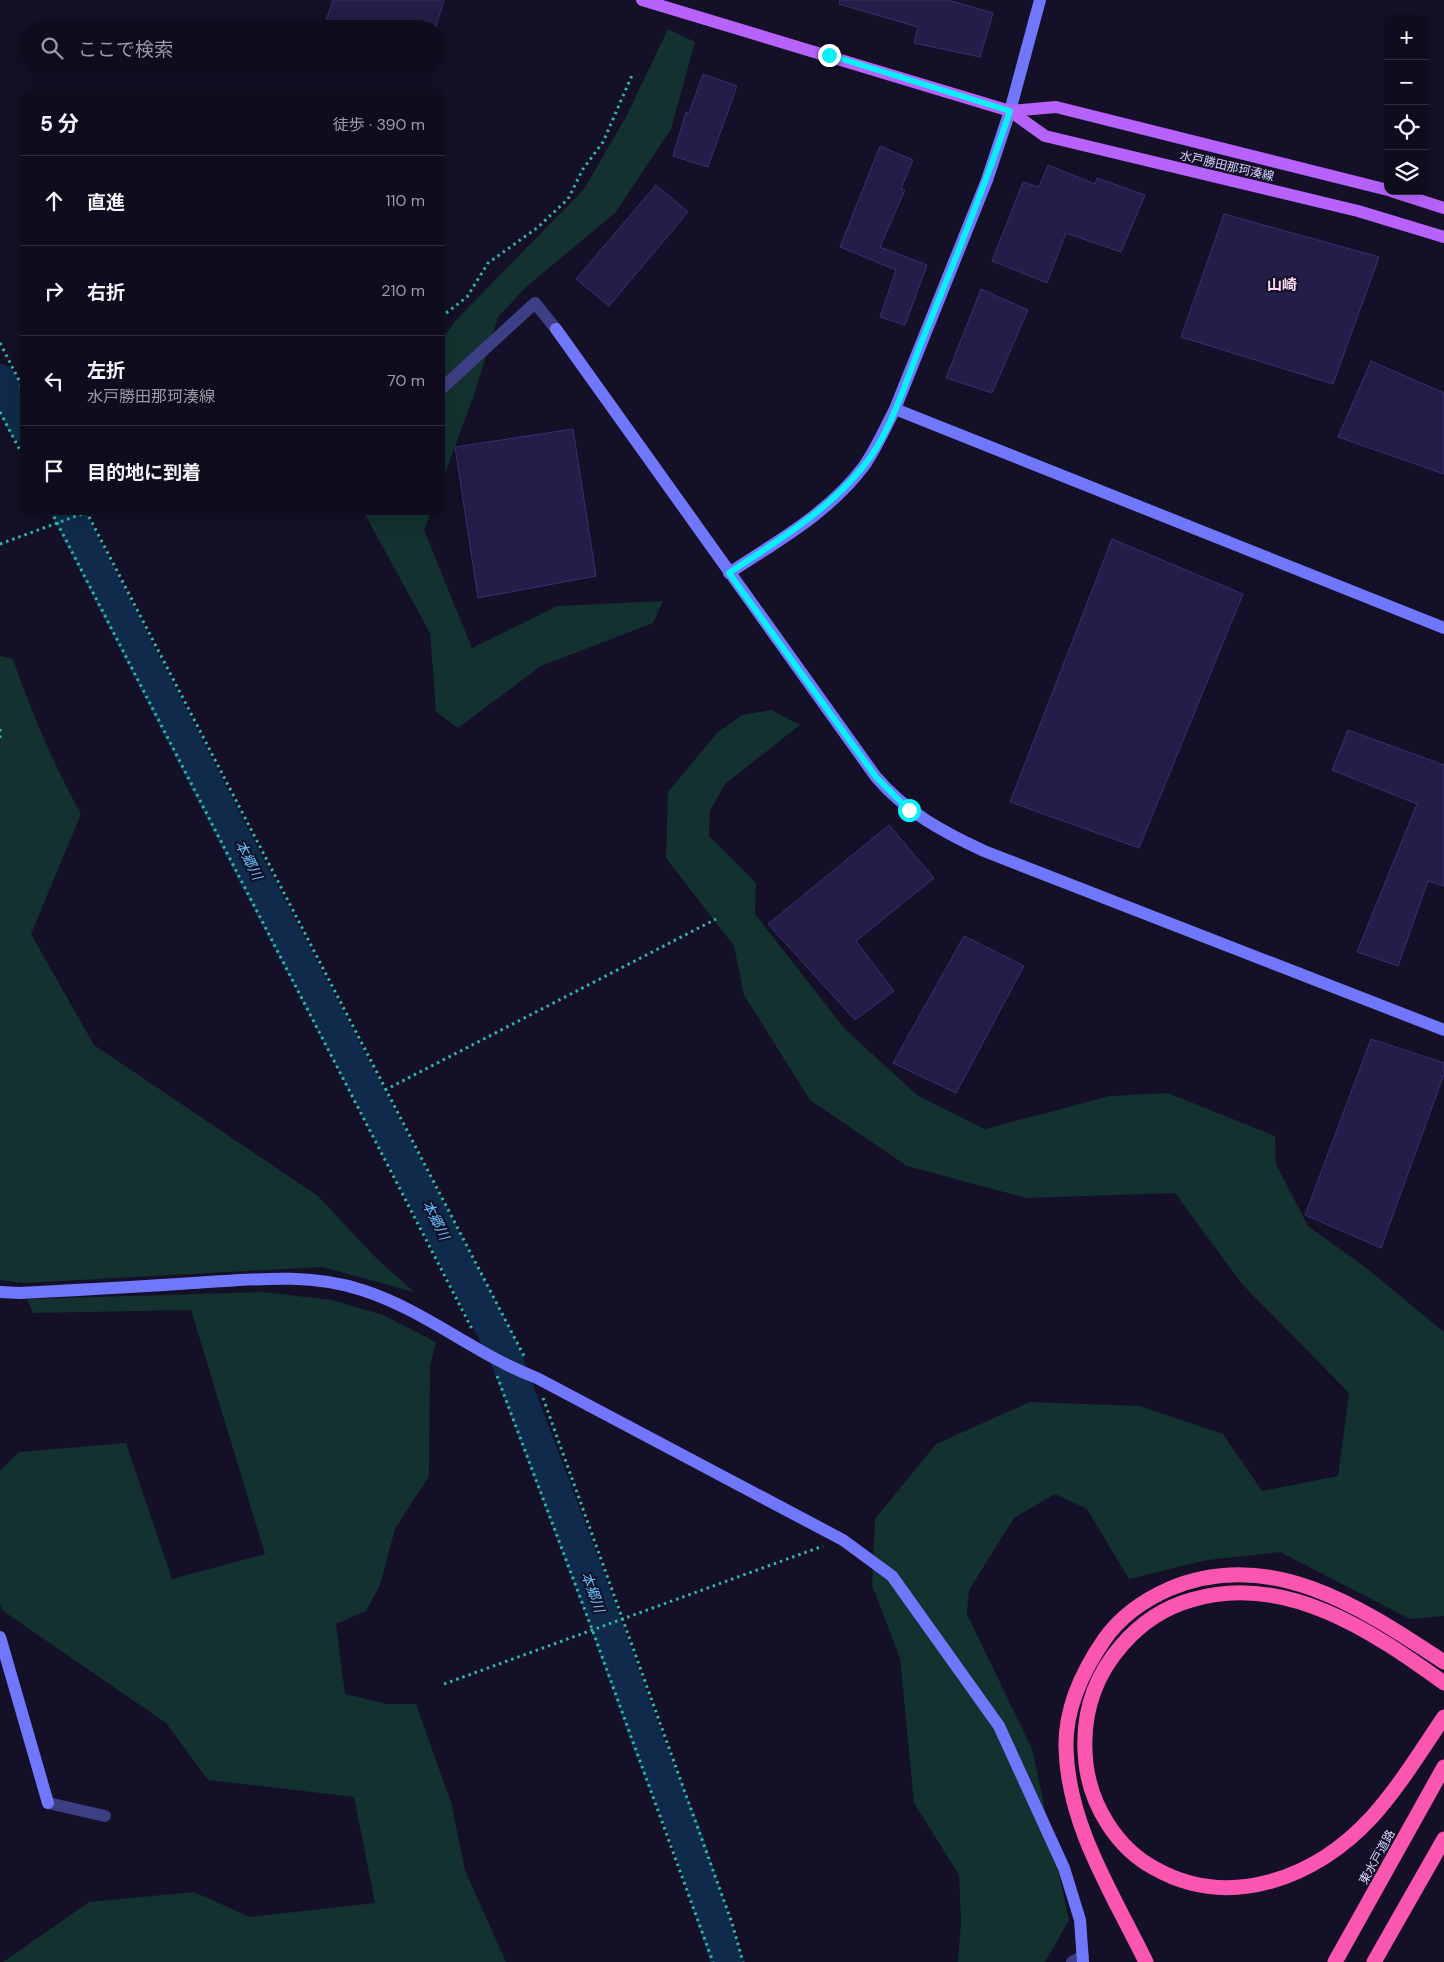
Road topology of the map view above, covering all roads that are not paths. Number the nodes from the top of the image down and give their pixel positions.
1 (642, 0) edge
2 (1040, 0) edge
3 (1010, 111) junction
4 (1384, 189) edge
5 (1404, 195) edge
6 (1444, 208) edge
7 (1444, 237) edge
8 (445, 385) edge
9 (895, 409) junction
10 (729, 573) junction
11 (1444, 628) edge
12 (1444, 1030) edge
13 (0, 1292) edge
14 (0, 1637) edge
15 (1444, 1662) edge
16 (1442, 1682) edge
17 (1444, 1717) edge
18 (1444, 1767) edge
19 (105, 1816) dead end
20 (1444, 1839) edge
21 (1079, 1960) edge
22 (1146, 1962) edge
23 (1335, 1962) edge
24 (1374, 1962) edge

1 - 3 main road, 水戸勝田那珂湊線
2 - 3 street
3 - 4 main road, 水戸勝田那珂湊線
3 - 7 main road, 水戸勝田那珂湊線
3 - 9 street
5 - 6 main road
8 - 10 street
9 - 10 street
9 - 11 street
10 - 12 street
13 - 21 street
14 - 19 street
15 - 22 highway
16 - 17 highway
18 - 23 highway, 東水戸道路
20 - 24 highway

